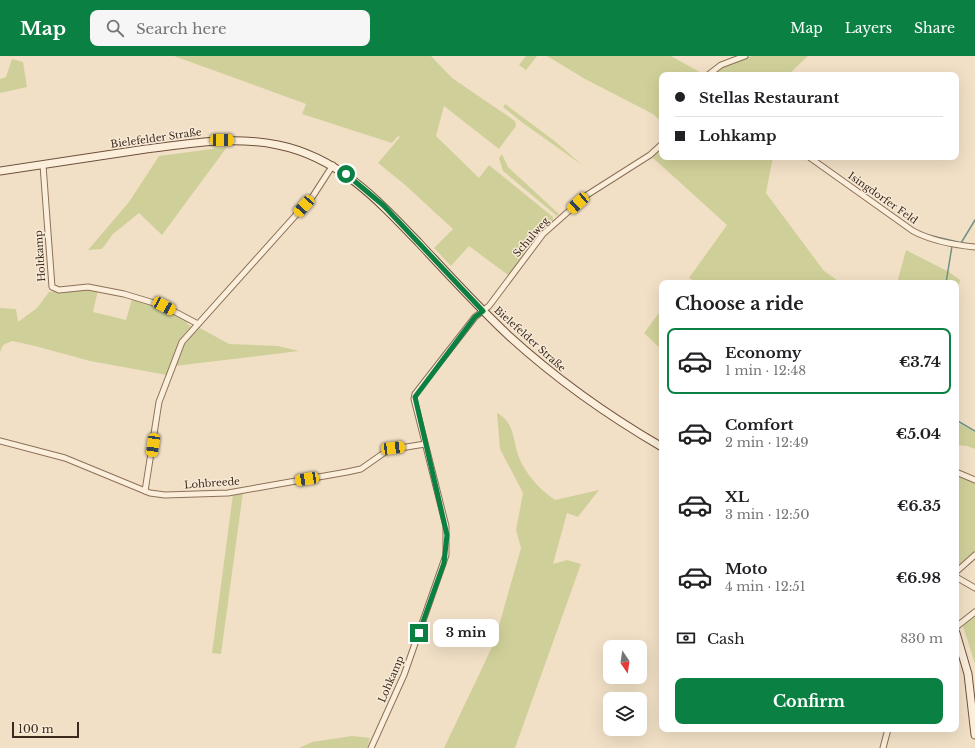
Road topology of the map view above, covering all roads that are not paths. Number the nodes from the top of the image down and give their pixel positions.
1 (745, 56) edge
2 (712, 72) edge
3 (659, 147) edge
4 (813, 160) edge
5 (43, 165) junction
6 (333, 165) junction
7 (0, 171) edge
8 (975, 247) edge
9 (483, 311) junction
10 (198, 324) junction
11 (0, 442) edge
12 (425, 444) junction
13 (659, 445) edge
14 (959, 473) edge
15 (975, 480) edge
16 (145, 491) junction
17 (975, 555) edge
18 (959, 569) edge
19 (959, 578) edge
20 (975, 588) edge
21 (975, 612) edge
22 (959, 624) edge
23 (959, 641) edge
24 (887, 732) edge
25 (975, 735) edge
26 (371, 748) edge
27 (883, 748) edge

1 - 2 street
3 - 9 street, Schulweg
4 - 8 street, Isingdorfer Feld
5 - 6 main road, Bielefelder Straße
5 - 7 main road, Bielefelder Straße
5 - 10 street, Holtkamp
6 - 9 main road, Bielefelder Straße
6 - 10 street
9 - 12 street, Lohkamp
9 - 13 main road, Bielefelder Straße
10 - 16 street
11 - 16 street, Lohbreede
12 - 16 street, Lohbreede
12 - 26 street, Lohkamp
14 - 15 street
17 - 18 street
19 - 20 street
21 - 22 street
23 - 25 main road
24 - 27 street

